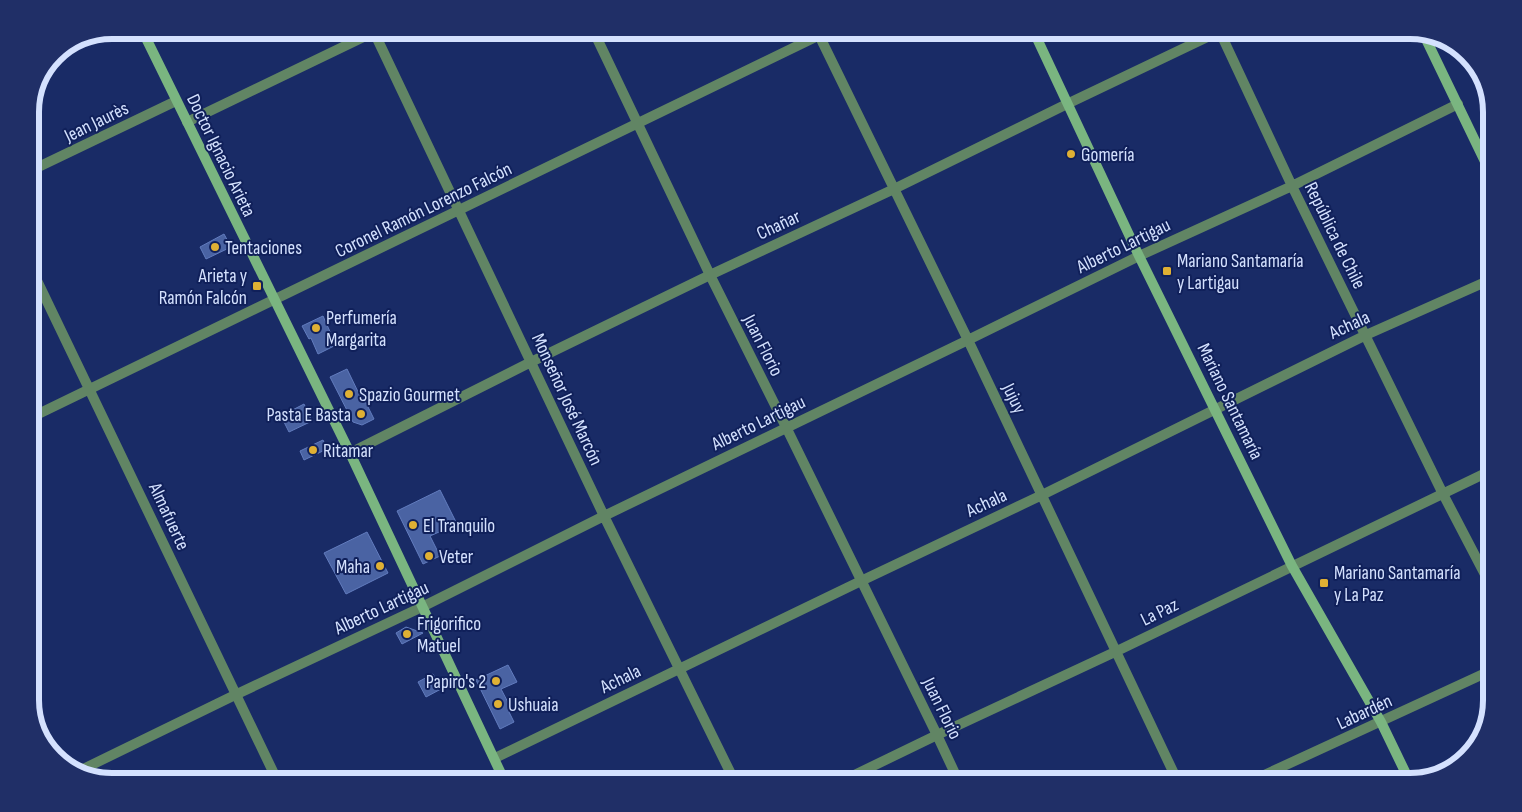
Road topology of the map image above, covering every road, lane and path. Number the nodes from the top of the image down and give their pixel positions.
1 (146, 39) edge
2 (358, 39) edge
3 (379, 39) edge
4 (597, 39) edge
5 (806, 39) edge
6 (821, 39) edge
7 (1037, 39) edge
8 (1203, 39) edge
9 (1224, 39) edge
10 (1427, 41) edge
11 (176, 101) junction
12 (1067, 104) junction
13 (1458, 104) junction
14 (187, 122) junction
15 (638, 124) junction
16 (1483, 157) edge
17 (39, 167) edge
18 (1292, 186) junction
19 (894, 189) junction
20 (460, 210) junction
21 (1140, 256) junction
22 (710, 275) junction
23 (1483, 283) edge
24 (39, 284) edge
25 (274, 300) junction
26 (1366, 336) junction
27 (968, 340) junction
28 (531, 362) junction
29 (90, 389) junction
30 (1216, 409) junction
31 (39, 414) edge
32 (786, 428) junction
33 (350, 453) junction
34 (1483, 474) edge
35 (1443, 494) junction
36 (1042, 495) junction
37 (604, 516) junction
38 (1292, 566) junction
39 (1483, 571) edge
40 (860, 581) junction
41 (422, 607) junction
42 (1117, 651) junction
43 (680, 669) junction
44 (1483, 674) edge
45 (235, 694) junction
46 (1381, 722) junction
47 (937, 735) junction
48 (494, 758) junction
49 (85, 768) edge
50 (274, 773) edge
51 (501, 773) edge
52 (731, 773) edge
53 (859, 773) edge
54 (955, 773) edge
55 (1174, 773) edge
56 (1269, 773) edge
57 (1406, 773) edge

1 - 11 street, Doctor Ignacio Arieta
2 - 14 street
3 - 20 street, Monseñor José Marcón
4 - 15 street, Juan Florio
5 - 15 street, Coronel Ramón Lorenzo Falcón
6 - 19 street, Jujuy
7 - 12 street, Mariano Santamaría
8 - 12 street, Chañar
9 - 18 street, República de Chile
10 - 13 street
11 - 14 street, Doctor Ignacio Arieta
11 - 17 street, Jean Jaurès
12 - 19 street, Chañar
12 - 21 street, Mariano Santamaría
13 - 16 street
13 - 18 street, Alberto Lartigau
14 - 25 street, Doctor Ignacio Arieta
15 - 20 street, Coronel Ramón Lorenzo Falcón
15 - 22 street, Juan Florio
18 - 21 street, Alberto Lartigau
18 - 26 street, República de Chile
19 - 22 street, Chañar
19 - 27 street, Jujuy
20 - 25 street, Coronel Ramón Lorenzo Falcón
20 - 28 street, Monseñor José Marcón
21 - 27 street, Alberto Lartigau
21 - 30 street, Mariano Santamaría
22 - 28 street, Chañar
22 - 32 street, Juan Florio
23 - 26 street, Achala
24 - 29 street, Almafuerte
25 - 29 street, Coronel Ramón Lorenzo Falcón
25 - 33 street, Doctor Ignacio Arieta
26 - 30 street, Achala
26 - 35 street, República de Chile
27 - 32 street, Alberto Lartigau
27 - 36 street, Jujuy
28 - 33 street, Chañar
28 - 37 street, Monseñor José Marcón
29 - 31 street, Coronel Ramón Lorenzo Falcón
29 - 45 street, Almafuerte
30 - 36 street, Achala
30 - 38 street, Mariano Santamaría
32 - 37 street, Alberto Lartigau
32 - 40 street, Juan Florio
33 - 41 street, Doctor Ignacio Arieta
34 - 35 street, La Paz
35 - 38 street, La Paz
35 - 39 street, República de Chile
36 - 40 street, Achala
36 - 42 street, Jujuy
37 - 41 street, Alberto Lartigau
37 - 43 street, Monseñor José Marcón
38 - 42 street, La Paz
38 - 46 street, Mariano Santamaría
40 - 43 street, Achala
40 - 47 street, Juan Florio
41 - 45 street, Alberto Lartigau
41 - 48 street, Doctor Ignacio Arieta
42 - 47 street, La Paz
42 - 55 street, Jujuy
43 - 48 street, Achala
43 - 52 street, Monseñor José Marcón
44 - 46 street, Labardén
45 - 49 street, Alberto Lartigau
45 - 50 street, Almafuerte
46 - 56 street, Labardén
46 - 57 street, Mariano Santamaría
47 - 53 street, La Paz
47 - 54 street, Juan Florio
48 - 51 street, Doctor Ignacio Arieta

